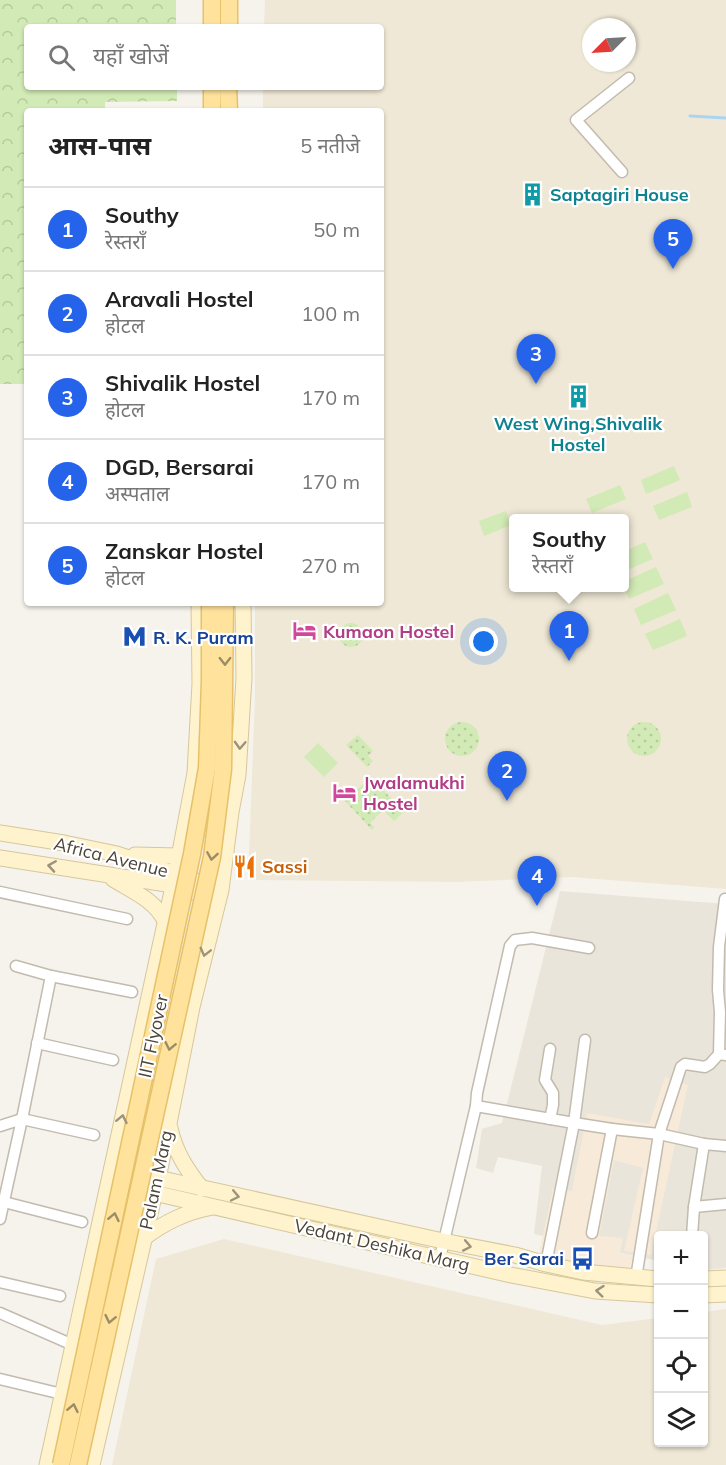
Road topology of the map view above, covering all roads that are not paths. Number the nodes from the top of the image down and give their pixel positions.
1 (212, 0) edge
2 (229, 0) edge
3 (212, 24) edge
4 (229, 24) edge
5 (629, 78) dead end
6 (212, 90) edge
7 (228, 90) edge
8 (212, 108) edge
9 (229, 108) edge
10 (622, 172) dead end
11 (199, 606) edge
12 (210, 606) edge
13 (225, 606) edge
14 (243, 606) edge
15 (189, 803) junction
16 (231, 812) junction
17 (0, 833) edge
18 (117, 854) junction
19 (179, 856) junction
20 (0, 858) edge
21 (105, 874) junction
22 (178, 882) junction
23 (0, 892) edge
24 (220, 895) junction
25 (725, 900) edge
26 (127, 918) dead end
27 (165, 921) junction
28 (589, 948) dead end
29 (16, 966) dead end
30 (51, 976) junction
31 (132, 992) dead end
32 (723, 1014) edge
33 (585, 1040) dead end
34 (37, 1043) junction
35 (550, 1049) dead end
36 (722, 1055) edge
37 (113, 1060) dead end
38 (476, 1106) junction
39 (22, 1119) junction
40 (550, 1119) junction
41 (169, 1122) junction
42 (574, 1123) junction
43 (0, 1126) edge
44 (612, 1129) junction
45 (659, 1134) junction
46 (94, 1135) dead end
47 (704, 1144) junction
48 (726, 1146) edge
49 (110, 1172) junction
50 (156, 1186) junction
51 (202, 1189) junction
52 (4, 1202) junction
53 (726, 1204) edge
54 (215, 1207) junction
55 (694, 1207) junction
56 (0, 1219) edge
57 (82, 1222) dead end
58 (692, 1231) edge
59 (592, 1233) dead end
60 (144, 1238) junction
61 (443, 1241) junction
62 (515, 1255) junction
63 (440, 1258) junction
64 (546, 1264) junction
65 (511, 1275) junction
66 (636, 1278) junction
67 (726, 1278) edge
68 (654, 1279) edge
69 (708, 1279) edge
70 (0, 1282) edge
71 (726, 1294) edge
72 (654, 1295) edge
73 (708, 1295) edge
74 (60, 1296) dead end
75 (83, 1297) junction
76 (129, 1304) junction
77 (0, 1313) edge
78 (73, 1345) junction
79 (0, 1379) edge
80 (62, 1394) junction
81 (46, 1465) edge
82 (61, 1465) edge
83 (78, 1465) edge
84 (92, 1465) edge

1 - 3 main road
2 - 4 main road
5 - 10 street
6 - 8 main road
7 - 9 main road
11 - 15 main road
12 - 22 main road, IIT Flyover, bridge
13 -> 83 main road, IIT Flyover, bridge
14 -> 16 main road, Palam Marg
15 - 16 main road
15 - 19 main road
16 - 24 main road, Palam Marg
17 - 18 main road, Africa Avenue
18 - 19 main road
18 - 22 main road, Africa Avenue
19 - 22 main road
21 -> 20 main road, Africa Avenue
21 - 22 main road, Africa Avenue
21 - 27 main road
22 - 24 main road, Africa Avenue
22 - 27 main road
82 -> 22 main road, IIT Flyover, bridge
23 - 26 street
24 -> 41 main road, Palam Marg
25 - 32 street
49 -> 27 main road
28 - 38 street
29 - 30 street
30 - 31 street
30 - 34 street
32 - 36 street
33 - 42 street
34 - 37 street
34 - 39 street
35 - 40 street
36 - 45 street
38 - 40 street
38 - 61 street
39 - 43 street
39 - 46 street
39 - 52 street
40 - 42 street
41 - 50 main road, Palam Marg
41 - 51 main road
42 - 44 street
42 - 64 street
44 - 45 street
44 - 59 street
45 - 47 street
45 - 66 street
47 - 48 street
47 - 55 street
49 - 50 main road, Vedant Deshika Marg
49 - 75 main road
50 - 51 main road, Vedant Deshika Marg
50 - 54 main road, Vedant Deshika Marg
50 - 60 main road, Palam Marg
51 -> 61 main road, Vedant Deshika Marg
52 - 56 street
52 - 57 street
53 - 55 street
54 - 60 main road
54 - 63 main road, Vedant Deshika Marg
55 - 58 street
60 - 76 main road, Palam Marg
61 -> 62 main road, Vedant Deshika Marg
61 - 63 street
62 - 64 main road, Vedant Deshika Marg
62 - 65 street
63 - 65 main road, Vedant Deshika Marg
64 - 66 main road, Vedant Deshika Marg
72 -> 65 main road, Vedant Deshika Marg
66 - 68 main road, Vedant Deshika Marg
67 - 69 main road
70 - 74 street
71 - 73 main road
75 - 76 main road
75 - 78 main road
76 - 84 main road, Palam Marg
77 - 78 street
78 - 80 main road
79 - 80 street
80 - 81 main road

